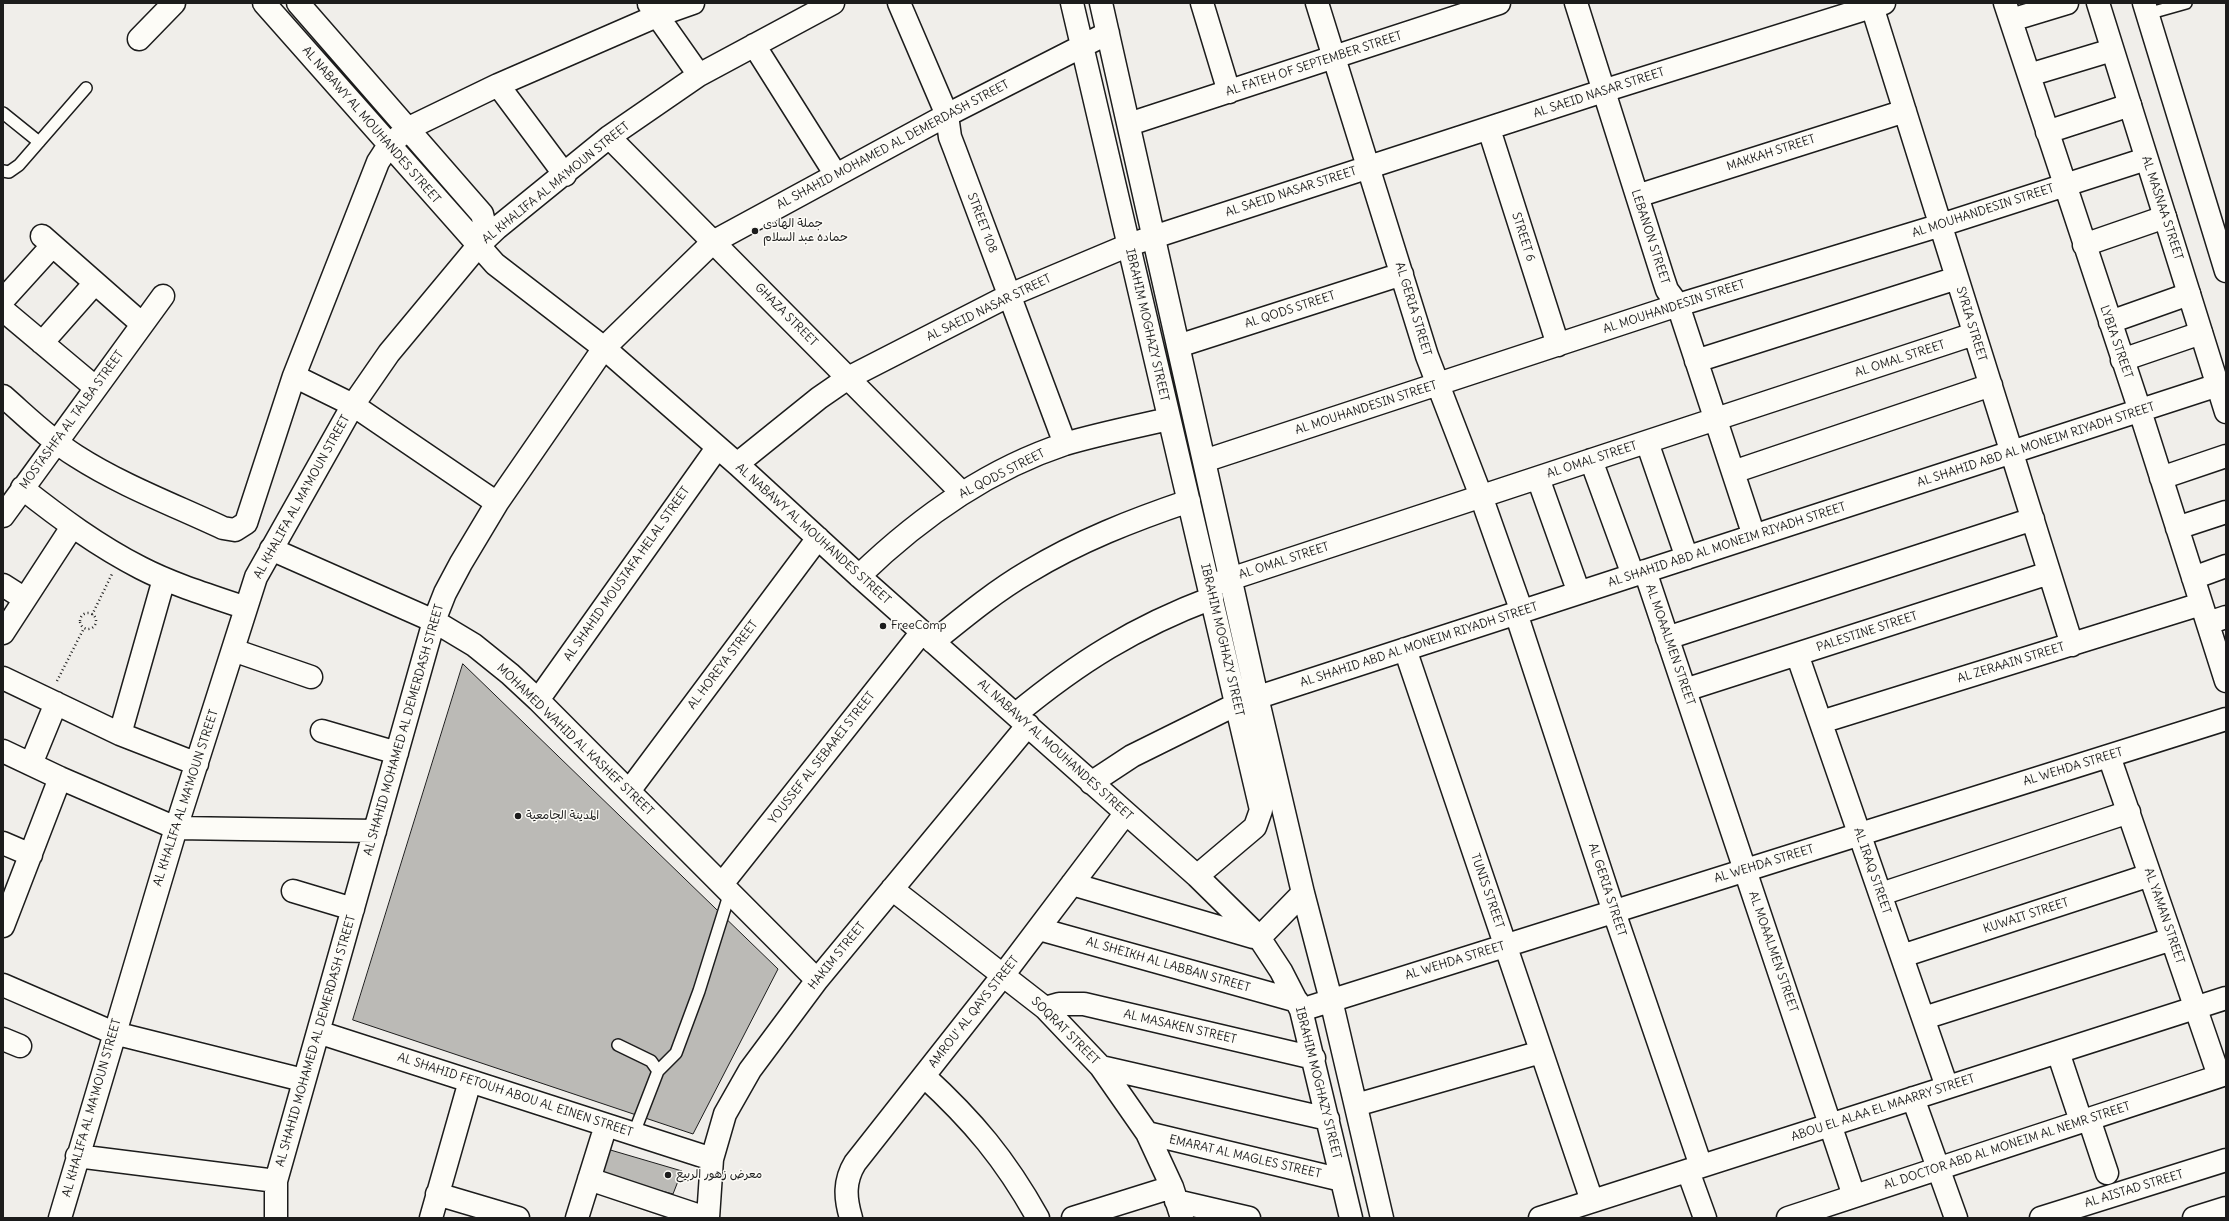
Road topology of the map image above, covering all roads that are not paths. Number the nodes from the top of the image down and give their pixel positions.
1 (174, 3) edge
2 (264, 3) edge
3 (298, 3) edge
4 (693, 3) edge
5 (833, 3) edge
6 (899, 3) edge
7 (1072, 3) edge
8 (1101, 3) edge
9 (1202, 3) edge
10 (1317, 3) edge
11 (1499, 3) edge
12 (1576, 3) edge
13 (2067, 3) edge
14 (2098, 3) edge
15 (2186, 3) edge
16 (1876, 4) edge
17 (654, 9) edge
18 (2145, 9) edge
19 (1455, 10) edge
20 (2008, 12) edge
21 (1108, 33) junction
22 (139, 39) dead end
23 (754, 45) junction
24 (1082, 46) junction
25 (2112, 50) junction
26 (1334, 57) junction
27 (699, 75) junction
28 (2029, 75) junction
29 (498, 85) junction
30 (86, 88) dead end
31 (1603, 91) junction
32 (1229, 92) junction
33 (2130, 105) junction
34 (1905, 111) junction
35 (3, 113) edge
36 (947, 115) junction
37 (1129, 124) junction
38 (409, 128) junction
39 (1489, 129) junction
40 (2047, 132) junction
41 (609, 137) junction
42 (39, 142) junction
43 (389, 145) junction
44 (2146, 159) junction
45 (1368, 168) junction
46 (3, 171) edge
47 (565, 175) junction
48 (836, 175) junction
49 (2064, 185) junction
50 (1637, 196) junction
51 (2165, 217) junction
52 (1941, 225) junction
53 (1153, 237) junction
54 (713, 242) junction
55 (1129, 245) junction
56 (2084, 245) junction
57 (478, 246) junction
58 (2226, 272) edge
59 (1402, 274) junction
60 (1957, 278) junction
61 (95, 283) junction
62 (2189, 294) junction
63 (1010, 295) junction
64 (163, 296) dead end
65 (3, 300) edge
66 (1678, 305) junction
67 (3, 310) edge
68 (2110, 322) junction
69 (142, 324) junction
70 (1974, 334) junction
71 (2201, 334) junction
72 (42, 343) junction
73 (1558, 345) junction
74 (1178, 346) junction
75 (604, 348) junction
76 (2122, 360) junction
77 (1696, 361) junction
78 (294, 376) junction
79 (848, 378) junction
80 (1439, 384) junction
81 (1991, 385) junction
82 (2218, 385) junction
83 (96, 388) junction
84 (3, 396) edge
85 (353, 405) junction
86 (2140, 411) junction
87 (2226, 412) edge
88 (1169, 419) junction
89 (1716, 419) junction
90 (1647, 442) junction
91 (56, 443) junction
92 (1065, 444) junction
93 (717, 448) junction
94 (2011, 452) junction
95 (2226, 456) edge
96 (1591, 460) junction
97 (1204, 461) junction
98 (737, 464) junction
99 (1733, 472) junction
100 (1538, 478) junction
101 (2161, 478) junction
102 (22, 488) junction
103 (962, 493) junction
104 (1481, 496) junction
105 (1189, 501) junction
106 (497, 503) junction
107 (2226, 512) edge
108 (3, 516) edge
109 (2032, 519) junction
110 (72, 527) junction
111 (2177, 528) junction
112 (1754, 536) junction
113 (818, 538) junction
114 (271, 549) junction
115 (1687, 558) junction
116 (2226, 566) edge
117 (1639, 573) junction
118 (2049, 573) junction
119 (859, 576) junction
120 (2193, 578) junction
121 (164, 579) junction
122 (1230, 579) junction
123 (3, 585) edge
124 (1211, 592) junction
125 (1579, 593) junction
126 (25, 599) junction
127 (246, 608) junction
128 (1519, 612) junction
129 (2212, 615) edge
130 (434, 621) junction
131 (3, 633) edge
132 (927, 637) junction
133 (1667, 638) junction
134 (2072, 645) junction
135 (1404, 649) junction
136 (234, 650) junction
137 (1797, 654) junction
138 (2224, 668) edge
139 (311, 677) dead end
140 (3, 678) edge
141 (1685, 690) junction
142 (1257, 698) junction
143 (538, 700) junction
144 (51, 701) junction
145 (1237, 704) junction
146 (2226, 719) edge
147 (1022, 720) junction
148 (1821, 722) junction
149 (322, 731) dead end
150 (120, 734) junction
151 (3, 751) edge
152 (397, 753) junction
153 (2109, 756) junction
154 (31, 764) junction
155 (197, 764) junction
156 (60, 778) junction
157 (1092, 782) junction
158 (629, 791) junction
159 (2129, 812) junction
160 (1125, 814) junction
161 (176, 828) junction
162 (375, 831) junction
163 (1860, 834) junction
164 (3, 843) edge
165 (31, 855) junction
166 (1745, 870) junction
167 (1197, 876) junction
168 (2150, 876) junction
169 (1072, 884) junction
170 (726, 888) junction
171 (892, 889) junction
172 (293, 891) dead end
173 (1303, 894) junction
174 (1881, 894) junction
175 (353, 909) junction
176 (1614, 912) junction
177 (3, 926) edge
178 (1039, 929) junction
179 (1258, 936) junction
180 (2172, 939) junction
181 (1505, 946) junction
182 (1902, 956) junction
183 (1004, 974) junction
184 (817, 980) junction
185 (3, 985) edge
186 (2226, 998) edge
187 (1331, 1000) junction
188 (1299, 1005) junction
189 (1045, 1008) junction
190 (2195, 1008) junction
191 (1924, 1018) junction
192 (318, 1032) junction
193 (114, 1034) junction
194 (618, 1045) dead end
195 (1541, 1052) junction
196 (2058, 1052) junction
197 (1314, 1058) junction
198 (1101, 1067) junction
199 (658, 1071) junction
200 (2222, 1075) edge
201 (924, 1076) junction
202 (304, 1080) junction
203 (470, 1081) junction
204 (1948, 1087) junction
205 (1913, 1098) junction
206 (1356, 1105) junction
207 (1328, 1119) junction
208 (2085, 1120) junction
209 (606, 1125) junction
210 (1831, 1125) junction
211 (634, 1133) junction
212 (1147, 1133) junction
213 (77, 1156) junction
214 (712, 1159) junction
215 (2226, 1160) edge
216 (1694, 1169) junction
217 (1938, 1169) junction
218 (2107, 1173) dead end
219 (589, 1179) junction
220 (1342, 1180) junction
221 (276, 1182) junction
222 (437, 1194) junction
223 (1854, 1196) junction
224 (1592, 1201) junction
225 (1177, 1202) edge
226 (2226, 1208) edge
227 (60, 1218) edge
228 (276, 1218) edge
229 (431, 1218) edge
230 (518, 1218) edge
231 (577, 1218) edge
232 (707, 1218) edge
233 (851, 1218) edge
234 (1038, 1218) edge
235 (1073, 1218) edge
236 (1249, 1218) edge
237 (1351, 1218) edge
238 (1382, 1218) edge
239 (1540, 1218) edge
240 (1705, 1218) edge
241 (1788, 1218) edge
242 (1956, 1218) edge
243 (2041, 1218) edge
244 (2194, 1218) edge

1 - 22 street
2 - 43 street, AL NABAWY AL MOUHANDES STREET
3 - 38 street, AL NABAWY AL MOUHANDES STREET
4 - 17 street
5 - 23 street, AL KHALIFA AL MA'MOUN STREET
6 - 36 street, STREET 108
7 - 24 street, IBRAHIM MOGHAZY STREET
8 - 21 street, IBRAHIM MOGHAZY STREET
9 - 32 street
10 - 26 street, AL GERIA STREET
11 - 19 street, AL FATEH OF SEPTEMBER STREET
12 - 31 street, LEBANON STREET
13 - 20 street
14 - 25 street, AL MASNAA STREET
15 - 18 lane
16 - 31 street, AL SAEID NASAR STREET
16 - 34 street, SYRIA STREET
17 - 27 street
17 - 29 street
18 - 58 street
19 - 26 street, AL FATEH OF SEPTEMBER STREET
20 - 28 street, LYBIA STREET
21 - 24 street, AL SHAHID MOHAMED AL DEMERDASH STREET
21 - 37 street, IBRAHIM MOGHAZY STREET
23 - 27 street, AL KHALIFA AL MA'MOUN STREET
23 - 48 street
24 - 36 street, AL SHAHID MOHAMED AL DEMERDASH STREET
24 - 55 street, IBRAHIM MOGHAZY STREET
25 - 28 street
25 - 33 street, AL MASNAA STREET
26 - 32 street, AL FATEH OF SEPTEMBER STREET
26 - 45 street, AL GERIA STREET
27 - 41 street, AL KHALIFA AL MA'MOUN STREET
28 - 40 street, LYBIA STREET
29 - 38 street
29 - 47 street
30 - 42 lane
31 - 39 street, AL SAEID NASAR STREET
31 - 50 street, LEBANON STREET
32 - 37 street, AL FATEH OF SEPTEMBER STREET
33 - 40 street
33 - 44 street, AL MASNAA STREET
34 - 50 street, MAKKAH STREET
34 - 52 street, SYRIA STREET
35 - 42 lane
36 - 48 street, AL SHAHID MOHAMED AL DEMERDASH STREET
36 - 63 street, STREET 108
37 - 53 street, IBRAHIM MOGHAZY STREET
38 - 43 street
38 - 57 street, AL NABAWY AL MOUHANDES STREET
39 - 45 street, AL SAEID NASAR STREET
39 - 73 street, STREET 6
40 - 49 street, LYBIA STREET
41 - 47 street, AL KHALIFA AL MA'MOUN STREET
41 - 54 street, GHAZA STREET
42 - 46 lane
43 - 57 street, AL NABAWY AL MOUHANDES STREET
43 - 78 street
44 - 49 street, AL MOUHANDESIN STREET
44 - 51 street, AL MASNAA STREET
45 - 53 street, AL SAEID NASAR STREET
45 - 59 street, AL GERIA STREET
47 - 57 street, AL KHALIFA AL MA'MOUN STREET
48 - 54 street, AL SHAHID MOHAMED AL DEMERDASH STREET
49 - 52 street, AL MOUHANDESIN STREET
49 - 56 street, LYBIA STREET
50 - 66 street, LEBANON STREET
51 - 56 street
51 - 62 street, AL MASNAA STREET
52 - 60 street, SYRIA STREET
52 - 66 street, AL MOUHANDESIN STREET
53 - 55 street, AL SAEID NASAR STREET
53 - 74 street, IBRAHIM MOGHAZY STREET
54 - 75 street, AL SHAHID MOHAMED AL DEMERDASH STREET
54 - 79 street, GHAZA STREET
55 - 63 street, AL SAEID NASAR STREET
55 - 88 street, IBRAHIM MOGHAZY STREET
56 - 68 street, LYBIA STREET
57 - 75 street, AL NABAWY AL MOUHANDES STREET
57 - 85 street, AL KHALIFA AL MA'MOUN STREET
59 - 74 street, AL QODS STREET
59 - 80 street, AL GERIA STREET
60 - 70 street, SYRIA STREET
60 - 77 street
61 - 65 street
61 - 69 street
61 - 72 street
62 - 68 street
62 - 71 street, AL MASNAA STREET
63 - 79 street, AL SAEID NASAR STREET
63 - 92 street, STREET 108
64 - 69 street, MOSTASHFA AL TALBA STREET
66 - 73 street, AL MOUHANDESIN STREET
66 - 77 street, LEBANON STREET
67 - 72 street
68 - 76 street, LYBIA STREET
69 - 83 street, MOSTASHFA AL TALBA STREET
70 - 81 street, SYRIA STREET
70 - 89 street, AL OMAL STREET
71 - 76 street
71 - 82 street, AL MASNAA STREET
72 - 83 street
73 - 80 street, AL MOUHANDESIN STREET
74 - 97 street, IBRAHIM MOGHAZY STREET
75 - 93 street, AL NABAWY AL MOUHANDES STREET
75 - 106 street, AL SHAHID MOHAMED AL DEMERDASH STREET
76 - 86 street, LYBIA STREET
77 - 89 street, LEBANON STREET
78 - 85 street
78 - 91 street
79 - 98 street, AL SAEID NASAR STREET
79 - 103 street, GHAZA STREET
80 - 97 street, AL MOUHANDESIN STREET
80 - 104 street, AL GERIA STREET
81 - 94 street, SYRIA STREET
81 - 99 street
82 - 86 street, AL SHAHID ABD AL MONEIM RIYADH STREET
82 - 87 street, AL MASNAA STREET
83 - 91 street, MOSTASHFA AL TALBA STREET
84 - 91 street
85 - 106 street
85 - 114 street, AL KHALIFA AL MA'MOUN STREET
86 - 94 street, AL SHAHID ABD AL MONEIM RIYADH STREET
86 - 101 street, LYBIA STREET
88 - 92 street, AL QODS STREET
88 - 105 street, IBRAHIM MOGHAZY STREET
89 - 90 street, AL OMAL STREET
89 - 99 street, LEBANON STREET
90 - 96 street, AL OMAL STREET
90 - 115 street
91 - 102 street, MOSTASHFA AL TALBA STREET
92 - 103 street, AL QODS STREET
93 - 98 street, AL NABAWY AL MOUHANDES STREET
93 - 143 street, AL SHAHID MOUSTAFA HELAL STREET
94 - 109 street, SYRIA STREET
94 - 112 street, AL SHAHID ABD AL MONEIM RIYADH STREET
95 - 101 street
96 - 100 street, AL OMAL STREET
96 - 117 street, AL MOAALMEN STREET
97 - 122 street, IBRAHIM MOGHAZY STREET
98 - 113 street, AL NABAWY AL MOUHANDES STREET
99 - 112 street, LEBANON STREET
100 - 104 street, AL OMAL STREET
100 - 125 street
101 - 111 street, LYBIA STREET
102 - 108 street, MOSTASHFA AL TALBA STREET
102 - 110 street
103 - 119 street, AL QODS STREET
104 - 122 street, AL OMAL STREET
104 - 128 street, AL GERIA STREET
105 - 124 street, IBRAHIM MOGHAZY STREET
105 - 132 street
106 - 130 street, AL SHAHID MOHAMED AL DEMERDASH STREET
107 - 111 street
109 - 118 street, SYRIA STREET
109 - 133 street
110 - 121 street
110 - 126 street
111 - 120 street, LYBIA STREET
112 - 115 street, AL SHAHID ABD AL MONEIM RIYADH STREET
113 - 119 street, AL NABAWY AL MOUHANDES STREET
113 - 158 street, AL HOREYA STREET
114 - 127 street, AL KHALIFA AL MA'MOUN STREET
114 - 130 street, MOHAMED WAHID AL KASHEF STREET
115 - 117 street, AL SHAHID ABD AL MONEIM RIYADH STREET
116 - 120 street
117 - 125 street, AL SHAHID ABD AL MONEIM RIYADH STREET
117 - 133 street, AL MOAALMEN STREET
118 - 134 street, SYRIA STREET
118 - 137 street, PALESTINE STREET
119 - 132 street, AL NABAWY AL MOUHANDES STREET
120 - 129 street, LYBIA STREET
121 - 127 street
121 - 150 street
122 - 124 street, AL OMAL STREET
122 - 142 street, IBRAHIM MOGHAZY STREET
123 - 126 street
124 - 145 street, IBRAHIM MOGHAZY STREET
124 - 147 street, AL OMAL STREET
125 - 128 street, AL SHAHID ABD AL MONEIM RIYADH STREET
126 - 131 street
127 - 136 street, AL KHALIFA AL MA'MOUN STREET
128 - 135 street, AL SHAHID ABD AL MONEIM RIYADH STREET
128 - 176 street, AL GERIA STREET
129 - 134 street, AL ZERAAIN STREET
129 - 138 street, LYBIA STREET
130 - 143 street, MOHAMED WAHID AL KASHEF STREET
130 - 152 street, AL SHAHID MOHAMED AL DEMERDASH STREET
132 - 147 street, AL NABAWY AL MOUHANDES STREET
132 - 170 street, YOUSSEF AL SEBAAEI STREET
133 - 141 street, AL MOAALMEN STREET
134 - 148 street, AL ZERAAIN STREET
135 - 142 street, AL SHAHID ABD AL MONEIM RIYADH STREET
135 - 181 street, TUNIS STREET
136 - 139 street
136 - 155 street, AL KHALIFA AL MA'MOUN STREET
137 - 141 street, PALESTINE STREET
137 - 148 street, AL IRAQ STREET
140 - 144 street
141 - 166 street, AL MOAALMEN STREET
142 - 145 street, AL SHAHID ABD AL MONEIM RIYADH STREET
142 - 173 street, IBRAHIM MOGHAZY STREET
143 - 158 street, MOHAMED WAHID AL KASHEF STREET
144 - 150 street
144 - 154 street
145 - 157 street, AL SHAHID ABD AL MONEIM RIYADH STREET
145 - 167 street, IBRAHIM MOGHAZY STREET
146 - 153 street, AL WEHDA STREET
147 - 157 street, AL NABAWY AL MOUHANDES STREET
147 - 171 street, HAKIM STREET
148 - 163 street, AL IRAQ STREET
149 - 152 street
150 - 155 street
151 - 154 street
152 - 162 street, AL SHAHID MOHAMED AL DEMERDASH STREET
153 - 159 street, AL YAMAN STREET
153 - 163 street, AL WEHDA STREET
154 - 156 street
155 - 161 street, AL KHALIFA AL MA'MOUN STREET
156 - 161 street
156 - 165 street
157 - 160 street, AL NABAWY AL MOUHANDES STREET
158 - 170 street, MOHAMED WAHID AL KASHEF STREET
159 - 168 street, AL YAMAN STREET
159 - 174 street
160 - 167 street, AL NABAWY AL MOUHANDES STREET
160 - 169 street, AMROU' AL QAYS STREET
161 - 162 street
161 - 193 street, AL KHALIFA AL MA'MOUN STREET
162 - 175 street, AL SHAHID MOHAMED AL DEMERDASH STREET
163 - 166 street, AL WEHDA STREET
163 - 174 street, AL IRAQ STREET
164 - 165 street
165 - 177 street
166 - 176 street, AL WEHDA STREET
166 - 210 street, AL MOAALMEN STREET
167 - 179 street, IBRAHIM MOGHAZY STREET
168 - 180 street, AL YAMAN STREET
168 - 182 street, KUWAIT STREET
169 - 178 street, AMROU' AL QAYS STREET
169 - 179 street
170 - 184 street, MOHAMED WAHID AL KASHEF STREET
170 - 199 lane
171 - 183 street, SOQRAT STREET
171 - 184 street, HAKIM STREET
172 - 175 street
173 - 179 street
173 - 187 street, IBRAHIM MOGHAZY STREET
174 - 182 street, AL IRAQ STREET
175 - 192 street, AL SHAHID MOHAMED AL DEMERDASH STREET
176 - 181 street, AL WEHDA STREET
176 - 216 street, AL GERIA STREET
178 - 183 street, AMROU' AL QAYS STREET
178 - 188 street, AL SHEIKH AL LABBAN STREET
179 - 188 street, IBRAHIM MOGHAZY STREET
180 - 190 street, AL YAMAN STREET
180 - 191 street
181 - 187 street, AL WEHDA STREET
181 - 195 street, TUNIS STREET
182 - 191 street, AL IRAQ STREET
183 - 189 street, SOQRAT STREET
183 - 201 street, AMROU' AL QAYS STREET
184 - 214 street, HAKIM STREET
185 - 193 street
186 - 190 street, ABOU EL ALAA EL MAARRY STREET
187 - 188 street, AL WEHDA STREET
187 - 206 street, IBRAHIM MOGHAZY STREET
188 - 197 street, IBRAHIM MOGHAZY STREET
189 - 197 street, AL MASAKEN STREET
189 - 198 street, SOQRAT STREET
190 - 196 street, ABOU EL ALAA EL MAARRY STREET
190 - 200 street, AL YAMAN STREET
191 - 204 street, AL IRAQ STREET
192 - 202 street, AL SHAHID MOHAMED AL DEMERDASH STREET
192 - 203 street, AL SHAHID FETOUH ABOU AL EINEN STREET
193 - 202 street
193 - 213 street, AL KHALIFA AL MA'MOUN STREET
194 - 199 lane
195 - 206 street
195 - 224 street, TUNIS STREET
196 - 204 street, ABOU EL ALAA EL MAARRY STREET
196 - 208 street
197 - 207 street, IBRAHIM MOGHAZY STREET
198 - 207 street
198 - 212 street, SOQRAT STREET
199 - 211 lane
200 - 208 street, AL DOCTOR ABD AL MONEIM AL NEMR STREET
201 - 233 street, AMROU' AL QAYS STREET
201 - 234 street
202 - 221 street, AL SHAHID MOHAMED AL DEMERDASH STREET
203 - 209 street, AL SHAHID FETOUH ABOU AL EINEN STREET
203 - 222 street
204 - 205 street, ABOU EL ALAA EL MAARRY STREET
205 - 210 street, ABOU EL ALAA EL MAARRY STREET
205 - 217 street
206 - 238 street, IBRAHIM MOGHAZY STREET
207 - 220 street, IBRAHIM MOGHAZY STREET
208 - 217 street, AL DOCTOR ABD AL MONEIM AL NEMR STREET
208 - 218 street
209 - 211 street, AL SHAHID FETOUH ABOU AL EINEN STREET
209 - 219 street
210 - 216 street, ABOU EL ALAA EL MAARRY STREET
210 - 223 street, AL MOAALMEN STREET
211 - 214 street, AL SHAHID FETOUH ABOU AL EINEN STREET
212 - 220 street, EMARAT AL MAGLES STREET
212 - 225 street, SOQRAT STREET
213 - 221 street
213 - 227 street, AL KHALIFA AL MA'MOUN STREET
214 - 232 street, HAKIM STREET
215 - 243 street, AL AISTAD STREET
216 - 224 street, ABOU EL ALAA EL MAARRY STREET
216 - 240 street, AL GERIA STREET
217 - 223 street, AL DOCTOR ABD AL MONEIM AL NEMR STREET
217 - 242 street
219 - 231 street
219 - 232 street
220 - 237 street, IBRAHIM MOGHAZY STREET
221 - 228 street, AL SHAHID MOHAMED AL DEMERDASH STREET
222 - 229 street
222 - 230 street
223 - 241 street, AL DOCTOR ABD AL MONEIM AL NEMR STREET
224 - 239 street, ABOU EL ALAA EL MAARRY STREET
225 - 235 street
225 - 236 street
226 - 244 street

